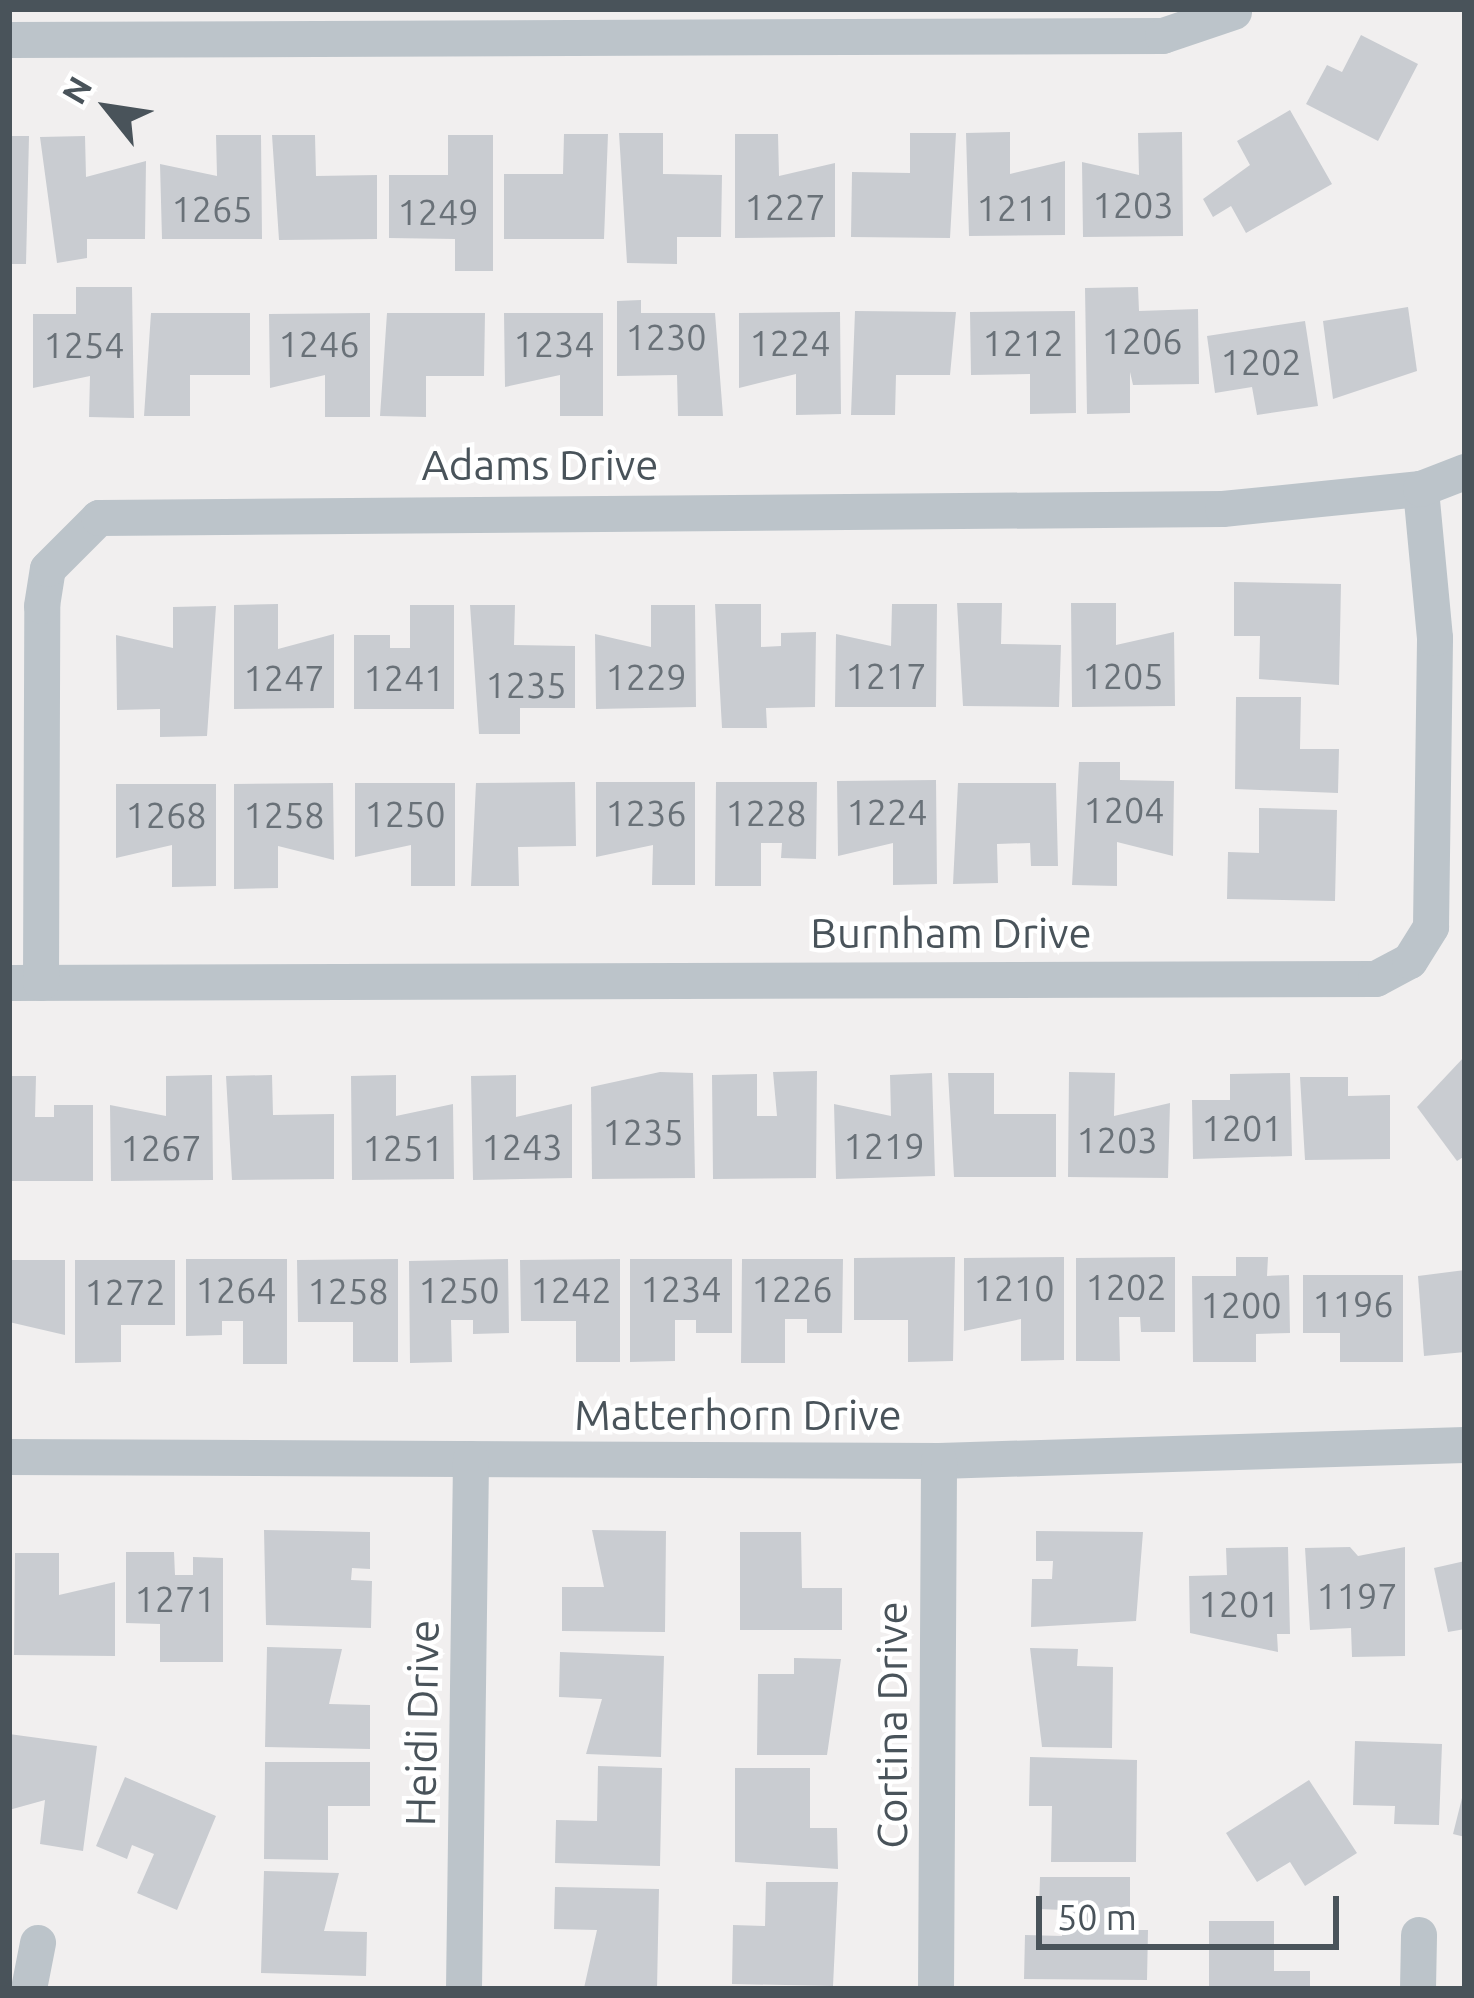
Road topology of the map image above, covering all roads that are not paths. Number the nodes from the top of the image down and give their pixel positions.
1 (1234, 12) edge
2 (9, 40) edge
3 (1465, 472) edge
4 (1421, 489) junction
5 (25, 983) edge
6 (1465, 1445) edge
7 (9, 1457) edge
8 (470, 1459) junction
9 (939, 1461) junction
10 (1419, 1935) dead end
11 (38, 1943) dead end
12 (29, 1989) edge
13 (464, 1989) edge
14 (936, 1989) edge
15 (1418, 1989) edge

1 - 2 street
3 - 4 street, Adams Drive
4 - 5 street, Adams Drive
4 - 5 street, Burnham Drive
6 - 9 street, Matterhorn Drive
7 - 8 street, Matterhorn Drive
8 - 9 street, Matterhorn Drive
8 - 13 street, Heidi Drive
9 - 14 street, Cortina Drive
10 - 15 street
11 - 12 street

